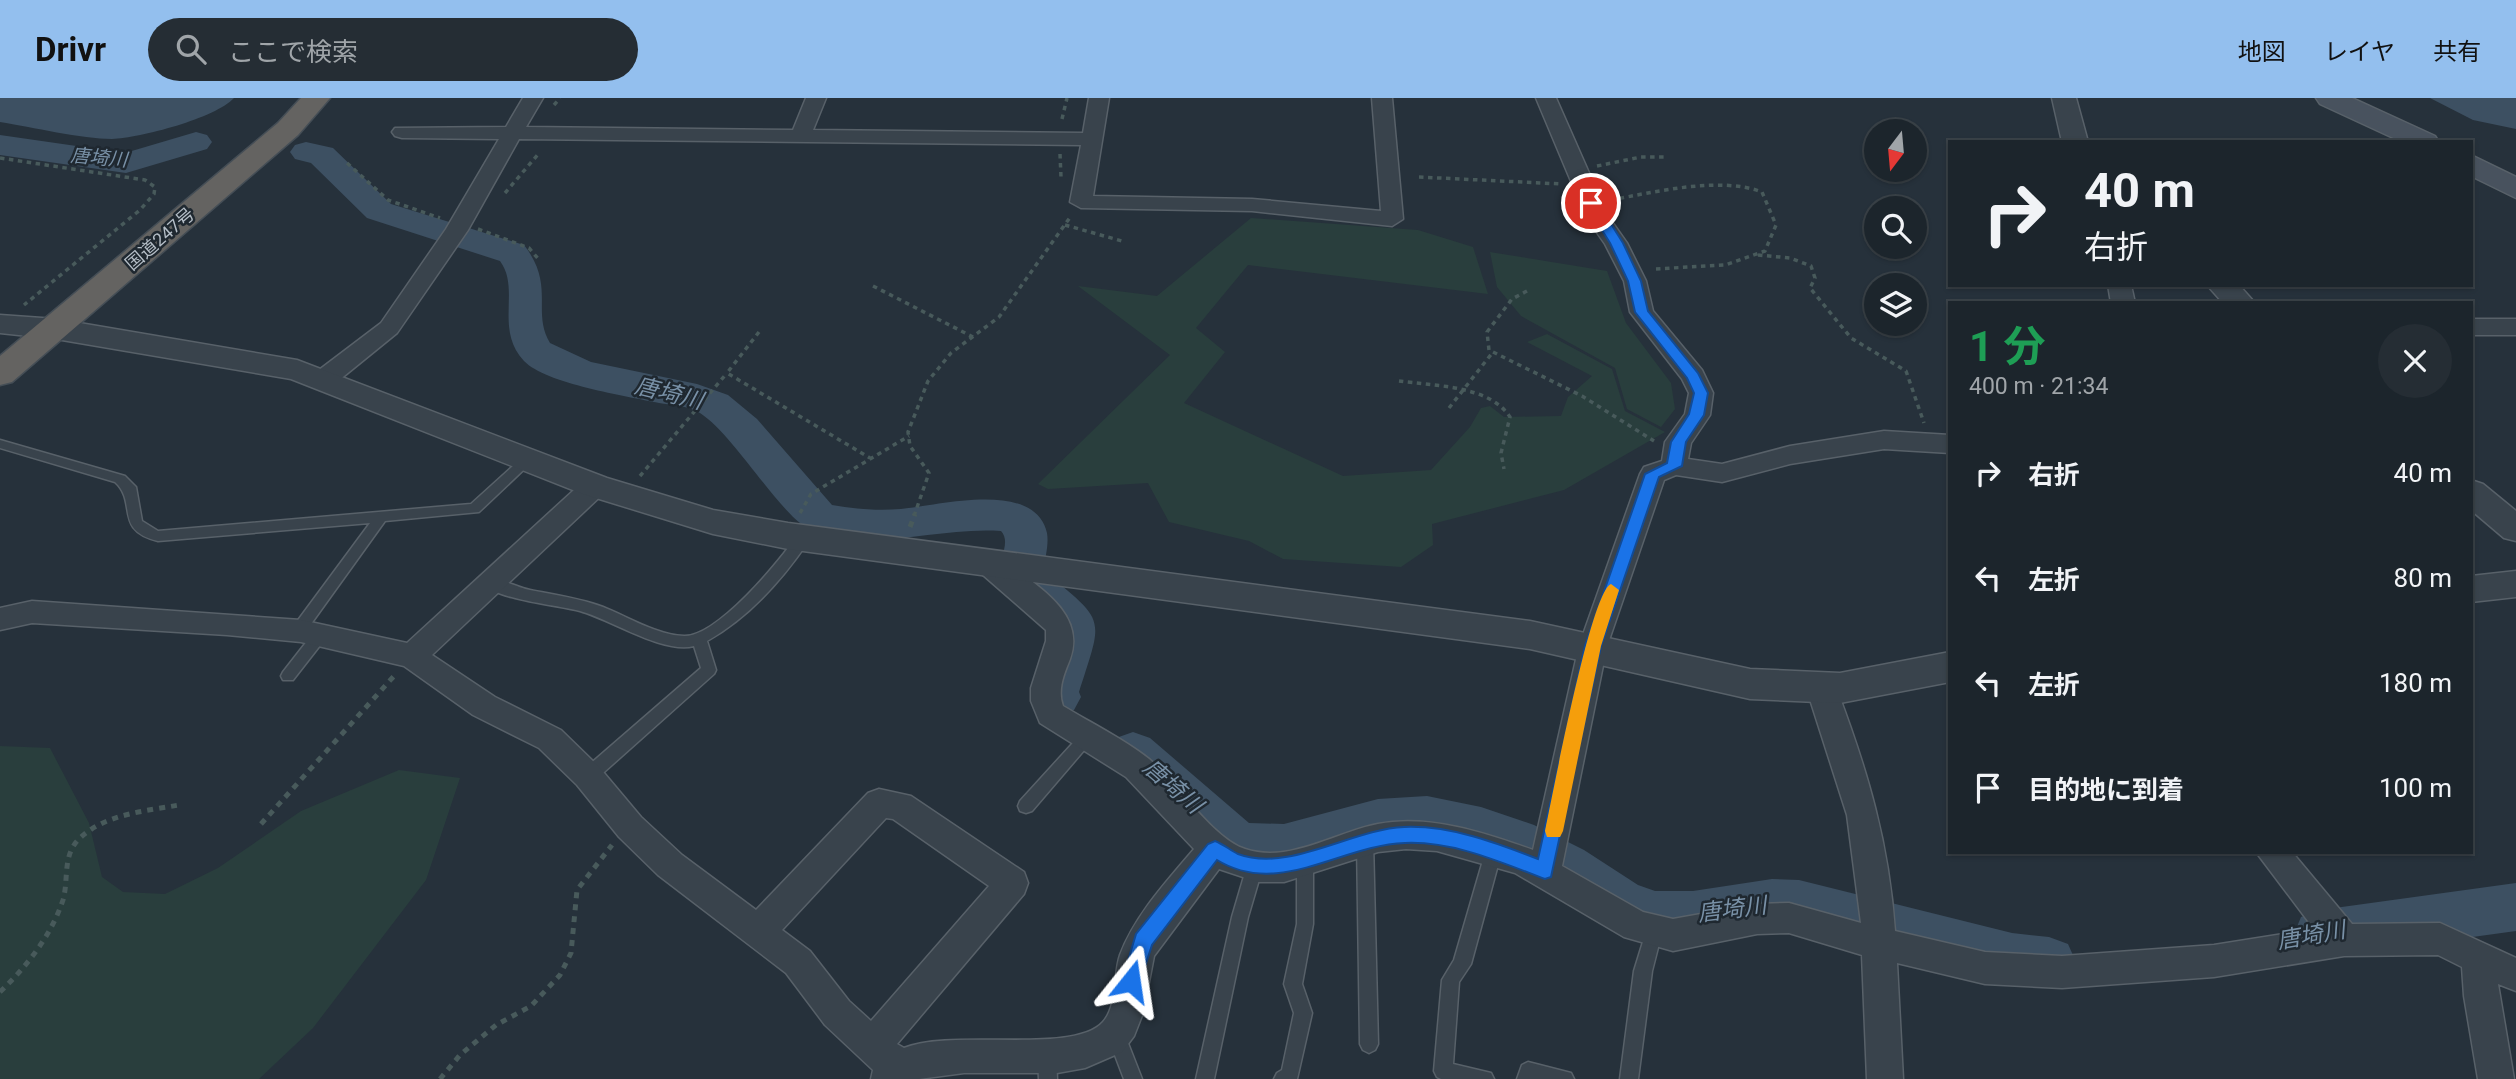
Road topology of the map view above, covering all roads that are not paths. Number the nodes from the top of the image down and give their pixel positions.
1 (316, 98) edge
2 (533, 98) edge
3 (816, 98) edge
4 (1098, 98) edge
5 (1382, 98) edge
6 (1546, 98) edge
7 (2064, 98) edge
8 (2330, 98) edge
9 (402, 132) dead end
10 (510, 134) junction
11 (800, 137) junction
12 (1090, 139) junction
13 (2074, 140) edge
14 (2422, 140) edge
15 (2473, 165) edge
16 (2516, 189) edge
17 (2223, 287) edge
18 (2239, 301) edge
19 (0, 324) edge
20 (2473, 327) edge
21 (2516, 327) edge
22 (56, 329) junction
23 (0, 374) edge
24 (324, 379) junction
25 (0, 444) edge
26 (1940, 444) edge
27 (528, 460) junction
28 (1674, 466) junction
29 (610, 490) junction
30 (2473, 494) edge
31 (382, 516) junction
32 (2516, 529) edge
33 (796, 536) junction
34 (986, 561) junction
35 (489, 582) junction
36 (2516, 584) edge
37 (2473, 589) edge
38 (0, 619) edge
39 (309, 633) junction
40 (699, 638) junction
41 (1593, 646) junction
42 (412, 656) junction
43 (1948, 667) edge
44 (288, 676) dead end
45 (1822, 690) junction
46 (1087, 737) junction
47 (588, 776) junction
48 (1026, 806) dead end
49 (1365, 841) junction
50 (1215, 849) junction
51 (1494, 850) junction
52 (2274, 854) edge
53 (1305, 860) junction
54 (1255, 866) junction
55 (1545, 870) junction
56 (1877, 930) junction
57 (1654, 932) junction
58 (757, 933) junction
59 (2343, 939) junction
60 (2479, 957) junction
61 (2516, 975) edge
62 (1112, 1039) junction
63 (1369, 1044) dead end
64 (887, 1064) edge
65 (1048, 1068) edge
66 (1443, 1075) edge
67 (1290, 1078) edge
68 (1133, 1079) edge
69 (1205, 1079) edge
70 (1485, 1079) edge
71 (1527, 1079) edge
72 (1564, 1079) edge
73 (1629, 1079) edge
74 (1885, 1079) edge
75 (2496, 1079) edge

1 - 22 highway, 国道247号
2 - 10 street
3 - 11 street
4 - 12 street
5 - 12 street
6 - 28 street
7 - 13 street
8 - 14 main road
9 - 10 street
10 - 11 street
10 - 24 street
11 - 12 street
15 - 16 main road
17 - 18 street
19 - 22 street
20 - 21 street
22 - 23 highway, 国道247号
22 - 24 street
24 - 27 street
25 - 31 lane
26 - 28 street
27 - 29 street
27 - 31 lane
28 - 41 street
29 - 33 street
29 - 35 street
30 - 32 street
31 - 39 lane
33 - 34 street
33 - 40 lane
34 - 41 street
34 - 46 street
35 - 40 lane
35 - 42 street
36 - 37 street
38 - 39 street
39 - 42 street
39 - 44 lane
40 - 47 lane
41 - 45 street
41 - 55 street
42 - 47 street
43 - 45 street
45 - 56 street
46 - 48 lane
46 - 50 street
47 - 58 street
49 - 51 street
49 - 53 street
49 - 63 lane
50 - 54 street
50 - 62 street
51 - 55 street
51 - 66 lane
52 - 59 street
53 - 54 street
53 - 67 lane
54 - 69 lane
55 - 57 street
56 - 57 street
56 - 59 street
56 - 74 street
57 - 73 lane
58 - 64 street
58 - 64 street
59 - 60 street
60 - 61 street
60 - 75 street
62 - 65 street
62 - 68 lane
64 - 65 street
66 - 70 lane
71 - 72 lane

